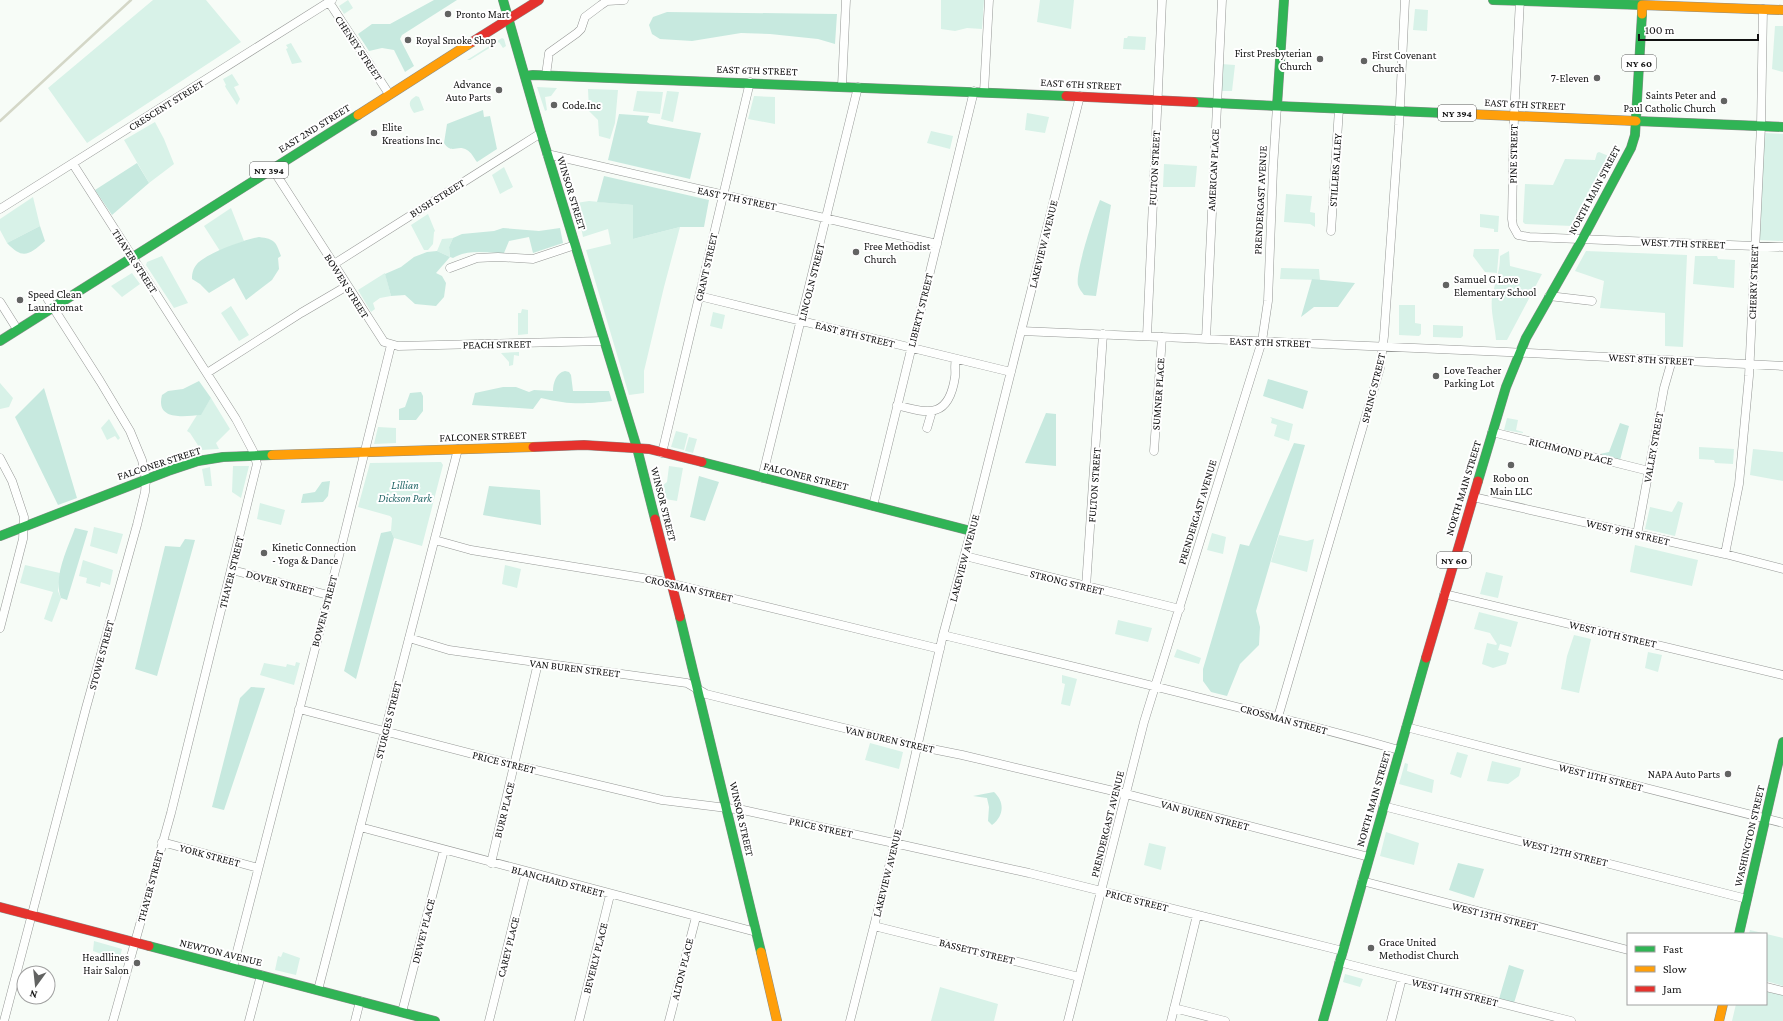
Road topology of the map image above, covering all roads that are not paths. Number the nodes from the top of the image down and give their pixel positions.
1 (503, 0) edge
2 (539, 0) edge
3 (624, 0) edge
4 (846, 0) edge
5 (989, 0) edge
6 (1162, 0) edge
7 (1222, 0) edge
8 (1284, 0) edge
9 (1405, 0) edge
10 (1494, 0) edge
11 (330, 1) edge
12 (1520, 1) edge
13 (1642, 3) edge
14 (1763, 10) junction
15 (1783, 10) edge
16 (509, 19) junction
17 (546, 75) junction
18 (525, 76) junction
19 (750, 82) junction
20 (842, 86) junction
21 (858, 87) junction
22 (985, 87) junction
23 (974, 91) junction
24 (389, 94) junction
25 (1080, 96) junction
26 (1158, 100) junction
27 (1216, 103) junction
28 (1277, 106) junction
29 (1339, 108) junction
30 (1399, 111) junction
31 (1514, 116) junction
32 (1636, 121) junction
33 (1654, 122) junction
34 (1761, 126) junction
35 (1783, 127) edge
36 (540, 133) junction
37 (547, 154) junction
38 (1624, 161) junction
39 (73, 164) junction
40 (272, 168) junction
41 (723, 195) junction
42 (0, 209) edge
43 (826, 218) junction
44 (1331, 231) dead end
45 (1583, 238) junction
46 (937, 244) junction
47 (575, 245) junction
48 (1754, 246) junction
49 (1783, 247) edge
50 (133, 257) junction
51 (334, 264) junction
52 (450, 268) dead end
53 (347, 286) junction
54 (699, 296) junction
55 (1549, 296) junction
56 (47, 298) dead end
57 (1592, 300) dead end
58 (0, 302) edge
59 (53, 307) junction
60 (801, 321) junction
61 (17, 329) junction
62 (1021, 331) junction
63 (1103, 334) junction
64 (1148, 336) junction
65 (1162, 337) junction
66 (1206, 339) junction
67 (0, 341) edge
68 (604, 341) junction
69 (1262, 341) junction
70 (390, 345) junction
71 (1383, 347) junction
72 (911, 348) junction
73 (1519, 353) junction
74 (956, 359) junction
75 (1672, 360) junction
76 (1750, 364) junction
77 (1783, 366) edge
78 (1011, 372) junction
79 (207, 373) junction
80 (897, 405) junction
81 (932, 411) junction
82 (927, 428) dead end
83 (1492, 432) junction
84 (637, 448) junction
85 (458, 449) junction
86 (1154, 451) dead end
87 (364, 452) junction
88 (662, 453) junction
89 (255, 456) junction
90 (0, 458) edge
91 (1649, 471) junction
92 (762, 478) junction
93 (146, 479) junction
94 (1473, 497) junction
95 (873, 506) junction
96 (24, 526) junction
97 (971, 531) junction
98 (1638, 535) junction
99 (0, 536) edge
100 (435, 540) junction
101 (1725, 554) junction
102 (965, 556) junction
103 (1783, 569) edge
104 (232, 570) junction
105 (671, 583) junction
106 (1086, 587) junction
107 (1444, 594) junction
108 (328, 595) junction
109 (1180, 609) junction
110 (0, 628) edge
111 (943, 636) junction
112 (409, 638) junction
113 (940, 650) junction
114 (538, 663) junction
115 (1783, 675) edge
116 (1155, 687) junction
117 (698, 690) junction
118 (298, 709) junction
119 (1278, 717) junction
120 (1406, 726) junction
121 (386, 732) junction
122 (1783, 742) edge
123 (917, 746) junction
124 (1399, 750) junction
125 (515, 765) junction
126 (1126, 794) junction
127 (1383, 806) junction
128 (727, 808) junction
129 (1766, 819) junction
130 (1783, 824) edge
131 (360, 828) junction
132 (162, 842) junction
133 (895, 843) junction
134 (444, 850) junction
135 (1368, 857) junction
136 (491, 863) junction
137 (258, 868) junction
138 (526, 872) junction
139 (1362, 881) junction
140 (1102, 892) junction
141 (610, 895) junction
142 (1747, 899) junction
143 (0, 907) edge
144 (1198, 915) junction
145 (32, 916) junction
146 (696, 917) junction
147 (874, 926) junction
148 (756, 932) junction
149 (1739, 933) edge
150 (134, 943) junction
151 (1627, 950) edge
152 (1343, 951) junction
153 (1339, 962) junction
154 (233, 967) junction
155 (261, 975) junction
156 (1079, 977) junction
157 (1402, 978) junction
158 (1767, 987) edge
159 (318, 990) junction
160 (1783, 991) edge
161 (360, 1001) junction
162 (1723, 1005) edge
163 (1174, 1008) junction
164 (402, 1012) junction
165 (4, 1021) edge
166 (113, 1021) edge
167 (249, 1021) edge
168 (355, 1021) edge
169 (435, 1021) edge
170 (489, 1021) edge
171 (579, 1021) edge
172 (669, 1021) edge
173 (777, 1021) edge
174 (850, 1021) edge
175 (1068, 1021) edge
176 (1171, 1021) edge
177 (1225, 1021) edge
178 (1323, 1021) edge
179 (1391, 1021) edge
180 (1571, 1021) edge
181 (1719, 1021) edge

1 - 16 main road, WINSOR STREET
2 - 16 main road, EAST 2ND STREET / NY 394
3 - 17 street
4 - 20 street
5 - 22 street
6 - 26 street, FULTON STREET
7 - 27 street, AMERICAN PLACE
8 - 28 main road, PRENDERGAST AVENUE
9 - 30 street, SPRING STREET
10 - 12 main road
11 - 24 street, CHENEY STREET
11 - 39 street, CRESCENT STREET
12 - 13 main road
12 - 31 street, PINE STREET
13 - 14 main road
13 - 32 main road, NORTH MAIN STREET / NY 60
14 - 15 main road
14 - 34 street, CHERRY STREET
16 - 18 main road, WINSOR STREET
16 - 24 main road, EAST 2ND STREET / NY 394
17 - 18 main road, EAST 6TH STREET
17 - 19 main road, EAST 6TH STREET
18 - 36 main road, WINSOR STREET
19 - 20 main road, EAST 6TH STREET
19 - 41 street, GRANT STREET
20 - 21 main road, EAST 6TH STREET
21 - 23 main road, EAST 6TH STREET
21 - 43 street, LINCOLN STREET
22 - 23 main road, EAST 6TH STREET
22 - 25 main road, EAST 6TH STREET
23 - 46 street, LIBERTY STREET
24 - 40 main road, EAST 2ND STREET / NY 394
25 - 26 main road, EAST 6TH STREET
25 - 62 street, LAKEVIEW AVENUE
26 - 27 main road, EAST 6TH STREET
26 - 64 street, FULTON STREET
27 - 28 main road, EAST 6TH STREET
27 - 66 street, AMERICAN PLACE
28 - 29 main road, EAST 6TH STREET / NY 394
28 - 69 street, PRENDERGAST AVENUE
29 - 30 main road, EAST 6TH STREET / NY 394
29 - 44 street, STILLERS ALLEY
30 - 31 main road, EAST 6TH STREET / NY 394
30 - 71 street, SPRING STREET
31 - 32 main road, EAST 6TH STREET / NY 394
31 - 45 street, PINE STREET
32 - 33 main road, EAST 6TH STREET
32 - 38 main road, NORTH MAIN STREET / NY 60
33 - 34 main road, EAST 6TH STREET
33 - 38 main road, NY 60
34 - 35 main road, EAST 6TH STREET
34 - 48 street, CHERRY STREET
36 - 37 main road, WINSOR STREET
36 - 51 street, BUSH STREET
37 - 41 street, EAST 7TH STREET
37 - 47 main road, WINSOR STREET
38 - 45 main road, NORTH MAIN STREET / NY 60
39 - 42 street, CRESCENT STREET
39 - 50 street, THAYER STREET
40 - 50 main road, EAST 2ND STREET / NY 394
40 - 51 street, BOWEN STREET
41 - 43 street, EAST 7TH STREET
41 - 54 street, GRANT STREET
43 - 46 street, EAST 7TH STREET
43 - 60 street, LINCOLN STREET
45 - 48 street, WEST 7TH STREET
45 - 55 main road, NORTH MAIN STREET / NY 60
46 - 72 street, LIBERTY STREET
47 - 52 street
47 - 68 main road, WINSOR STREET
48 - 49 street, WEST 7TH STREET
48 - 76 street, CHERRY STREET
50 - 59 main road, EAST 2ND STREET / NY 394
50 - 79 street, THAYER STREET
51 - 53 street, BOWEN STREET
53 - 70 street, BOWEN STREET
53 - 79 street
54 - 60 street, EAST 8TH STREET
54 - 88 street, GRANT STREET
55 - 57 street
55 - 73 main road, NORTH MAIN STREET / NY 60
56 - 59 street, STOWE STREET
58 - 61 street
59 - 61 main road, EAST 2ND STREET / NY 394
59 - 93 street, STOWE STREET
60 - 72 street, EAST 8TH STREET
60 - 92 street, LINCOLN STREET
61 - 67 main road, EAST 2ND STREET / NY 394
62 - 63 street, EAST 8TH STREET
62 - 78 street, LAKEVIEW AVENUE
63 - 64 street, EAST 8TH STREET
63 - 106 street, FULTON STREET
64 - 65 street, EAST 8TH STREET
65 - 66 street, EAST 8TH STREET
65 - 86 street, SUMNER PLACE
66 - 69 street, EAST 8TH STREET
68 - 70 street, PEACH STREET
68 - 84 main road, WINSOR STREET
69 - 71 street, EAST 8TH STREET
69 - 109 street, PRENDERGAST AVENUE
70 - 87 street, BOWEN STREET
71 - 73 street, EAST 8TH STREET
71 - 119 street, SPRING STREET
72 - 74 street, EAST 8TH STREET
72 - 80 street, LIBERTY STREET
73 - 75 street, WEST 8TH STREET
73 - 83 main road, NORTH MAIN STREET / NY 60
74 - 78 street, EAST 8TH STREET
74 - 81 street
75 - 76 street, WEST 8TH STREET
75 - 91 street, VALLEY STREET
76 - 77 street, WEST 8TH STREET
76 - 101 street, CHERRY STREET
78 - 97 street, LAKEVIEW AVENUE
79 - 89 street, THAYER STREET
80 - 81 street
80 - 95 street, LIBERTY STREET
81 - 82 street
83 - 91 street, RICHMOND PLACE
83 - 94 main road, NORTH MAIN STREET / NY 60
84 - 85 main road, FALCONER STREET
84 - 88 main road, FALCONER STREET
84 - 105 main road, WINSOR STREET
85 - 87 main road, FALCONER STREET
85 - 100 street, STURGES STREET
87 - 89 main road, FALCONER STREET
87 - 108 street, BOWEN STREET
88 - 92 main road, FALCONER STREET
89 - 93 main road, FALCONER STREET
89 - 104 street, THAYER STREET
90 - 96 street
91 - 98 street, VALLEY STREET
92 - 95 main road, FALCONER STREET
93 - 96 main road, FALCONER STREET
93 - 145 street, STOWE STREET
94 - 98 street, WEST 9TH STREET
94 - 107 main road, NORTH MAIN STREET / NY 60
95 - 97 main road, FALCONER STREET
96 - 99 main road, FALCONER STREET
96 - 110 street
97 - 102 street, LAKEVIEW AVENUE
98 - 101 street, WEST 9TH STREET
100 - 105 street, CROSSMAN STREET
100 - 112 street, STURGES STREET
101 - 103 street, WEST 9TH STREET
102 - 106 street, STRONG STREET
102 - 111 street, LAKEVIEW AVENUE
104 - 108 street, DOVER STREET
104 - 132 street, THAYER STREET
105 - 113 street, CROSSMAN STREET
105 - 117 main road, WINSOR STREET
106 - 109 street, STRONG STREET
107 - 115 street, WEST 10TH STREET
107 - 120 main road, NORTH MAIN STREET / NY 60
108 - 118 street, BOWEN STREET
109 - 116 street, PRENDERGAST AVENUE
111 - 113 street, LAKEVIEW AVENUE
111 - 116 street, CROSSMAN STREET
112 - 114 street, VAN BUREN STREET
112 - 121 street, STURGES STREET
113 - 123 street, LAKEVIEW AVENUE
114 - 117 street, VAN BUREN STREET
114 - 125 street, BURR PLACE
116 - 119 street, CROSSMAN STREET
116 - 126 street, PRENDERGAST AVENUE
117 - 123 street, VAN BUREN STREET
117 - 128 main road, WINSOR STREET
118 - 121 street, PRICE STREET
118 - 137 street, BOWEN STREET
119 - 124 street, CROSSMAN STREET
120 - 124 main road, NORTH MAIN STREET / NY 60
120 - 129 street, WEST 11TH STREET
121 - 125 street, PRICE STREET
121 - 131 street, STURGES STREET
122 - 129 main road, WASHINGTON STREET
123 - 126 street, VAN BUREN STREET
123 - 133 street, LAKEVIEW AVENUE
124 - 127 main road, NORTH MAIN STREET / NY 60
125 - 128 street, PRICE STREET
125 - 136 street, BURR PLACE
126 - 135 street, VAN BUREN STREET
126 - 140 street, PRENDERGAST AVENUE
127 - 135 main road, NORTH MAIN STREET / NY 60
127 - 142 street, WEST 12TH STREET
128 - 133 street, PRICE STREET
128 - 148 main road, WINSOR STREET
129 - 130 street, WEST 11TH STREET
129 - 142 main road, WASHINGTON STREET
131 - 134 street, BLANCHARD STREET
131 - 159 street, STURGES STREET
132 - 137 street, YORK STREET
132 - 150 street, THAYER STREET
133 - 140 street, PRICE STREET
133 - 147 street, LAKEVIEW AVENUE
134 - 136 street, BLANCHARD STREET
134 - 164 street, DEWEY PLACE
135 - 139 main road, NORTH MAIN STREET / NY 60
136 - 138 street, BLANCHARD STREET
137 - 154 street, BOWEN STREET
138 - 141 street, BLANCHARD STREET
138 - 170 street, CAREY PLACE
139 - 151 street, WEST 13TH STREET
139 - 152 main road, NORTH MAIN STREET / NY 60
140 - 144 street, PRICE STREET
140 - 156 street, PRENDERGAST AVENUE
141 - 146 street, BLANCHARD STREET
141 - 171 street, BEVERLY PLACE
142 - 149 main road, WASHINGTON STREET
143 - 145 main road, NEWTON AVENUE
144 - 152 street, PRICE STREET
144 - 163 street
145 - 150 main road, NEWTON AVENUE
145 - 165 street, STOWE STREET
146 - 148 street, BLANCHARD STREET
146 - 172 street, ALTON PLACE
147 - 156 street, BASSETT STREET
147 - 174 street, LAKEVIEW AVENUE
148 - 173 main road, WINSOR STREET
150 - 154 main road, NEWTON AVENUE
150 - 166 street, THAYER STREET
152 - 153 main road, NORTH MAIN STREET / NY 60
153 - 157 street, WEST 14TH STREET
153 - 178 main road, NORTH MAIN STREET / NY 60
154 - 155 main road, NEWTON AVENUE
155 - 159 main road, NEWTON AVENUE
155 - 167 street
156 - 175 street, PRENDERGAST AVENUE
157 - 179 street
157 - 180 street, WEST 14TH STREET
158 - 160 street
159 - 161 main road, NEWTON AVENUE
161 - 164 main road, NEWTON AVENUE
161 - 168 street
162 - 181 main road
163 - 176 street
163 - 177 street
164 - 169 main road, NEWTON AVENUE

